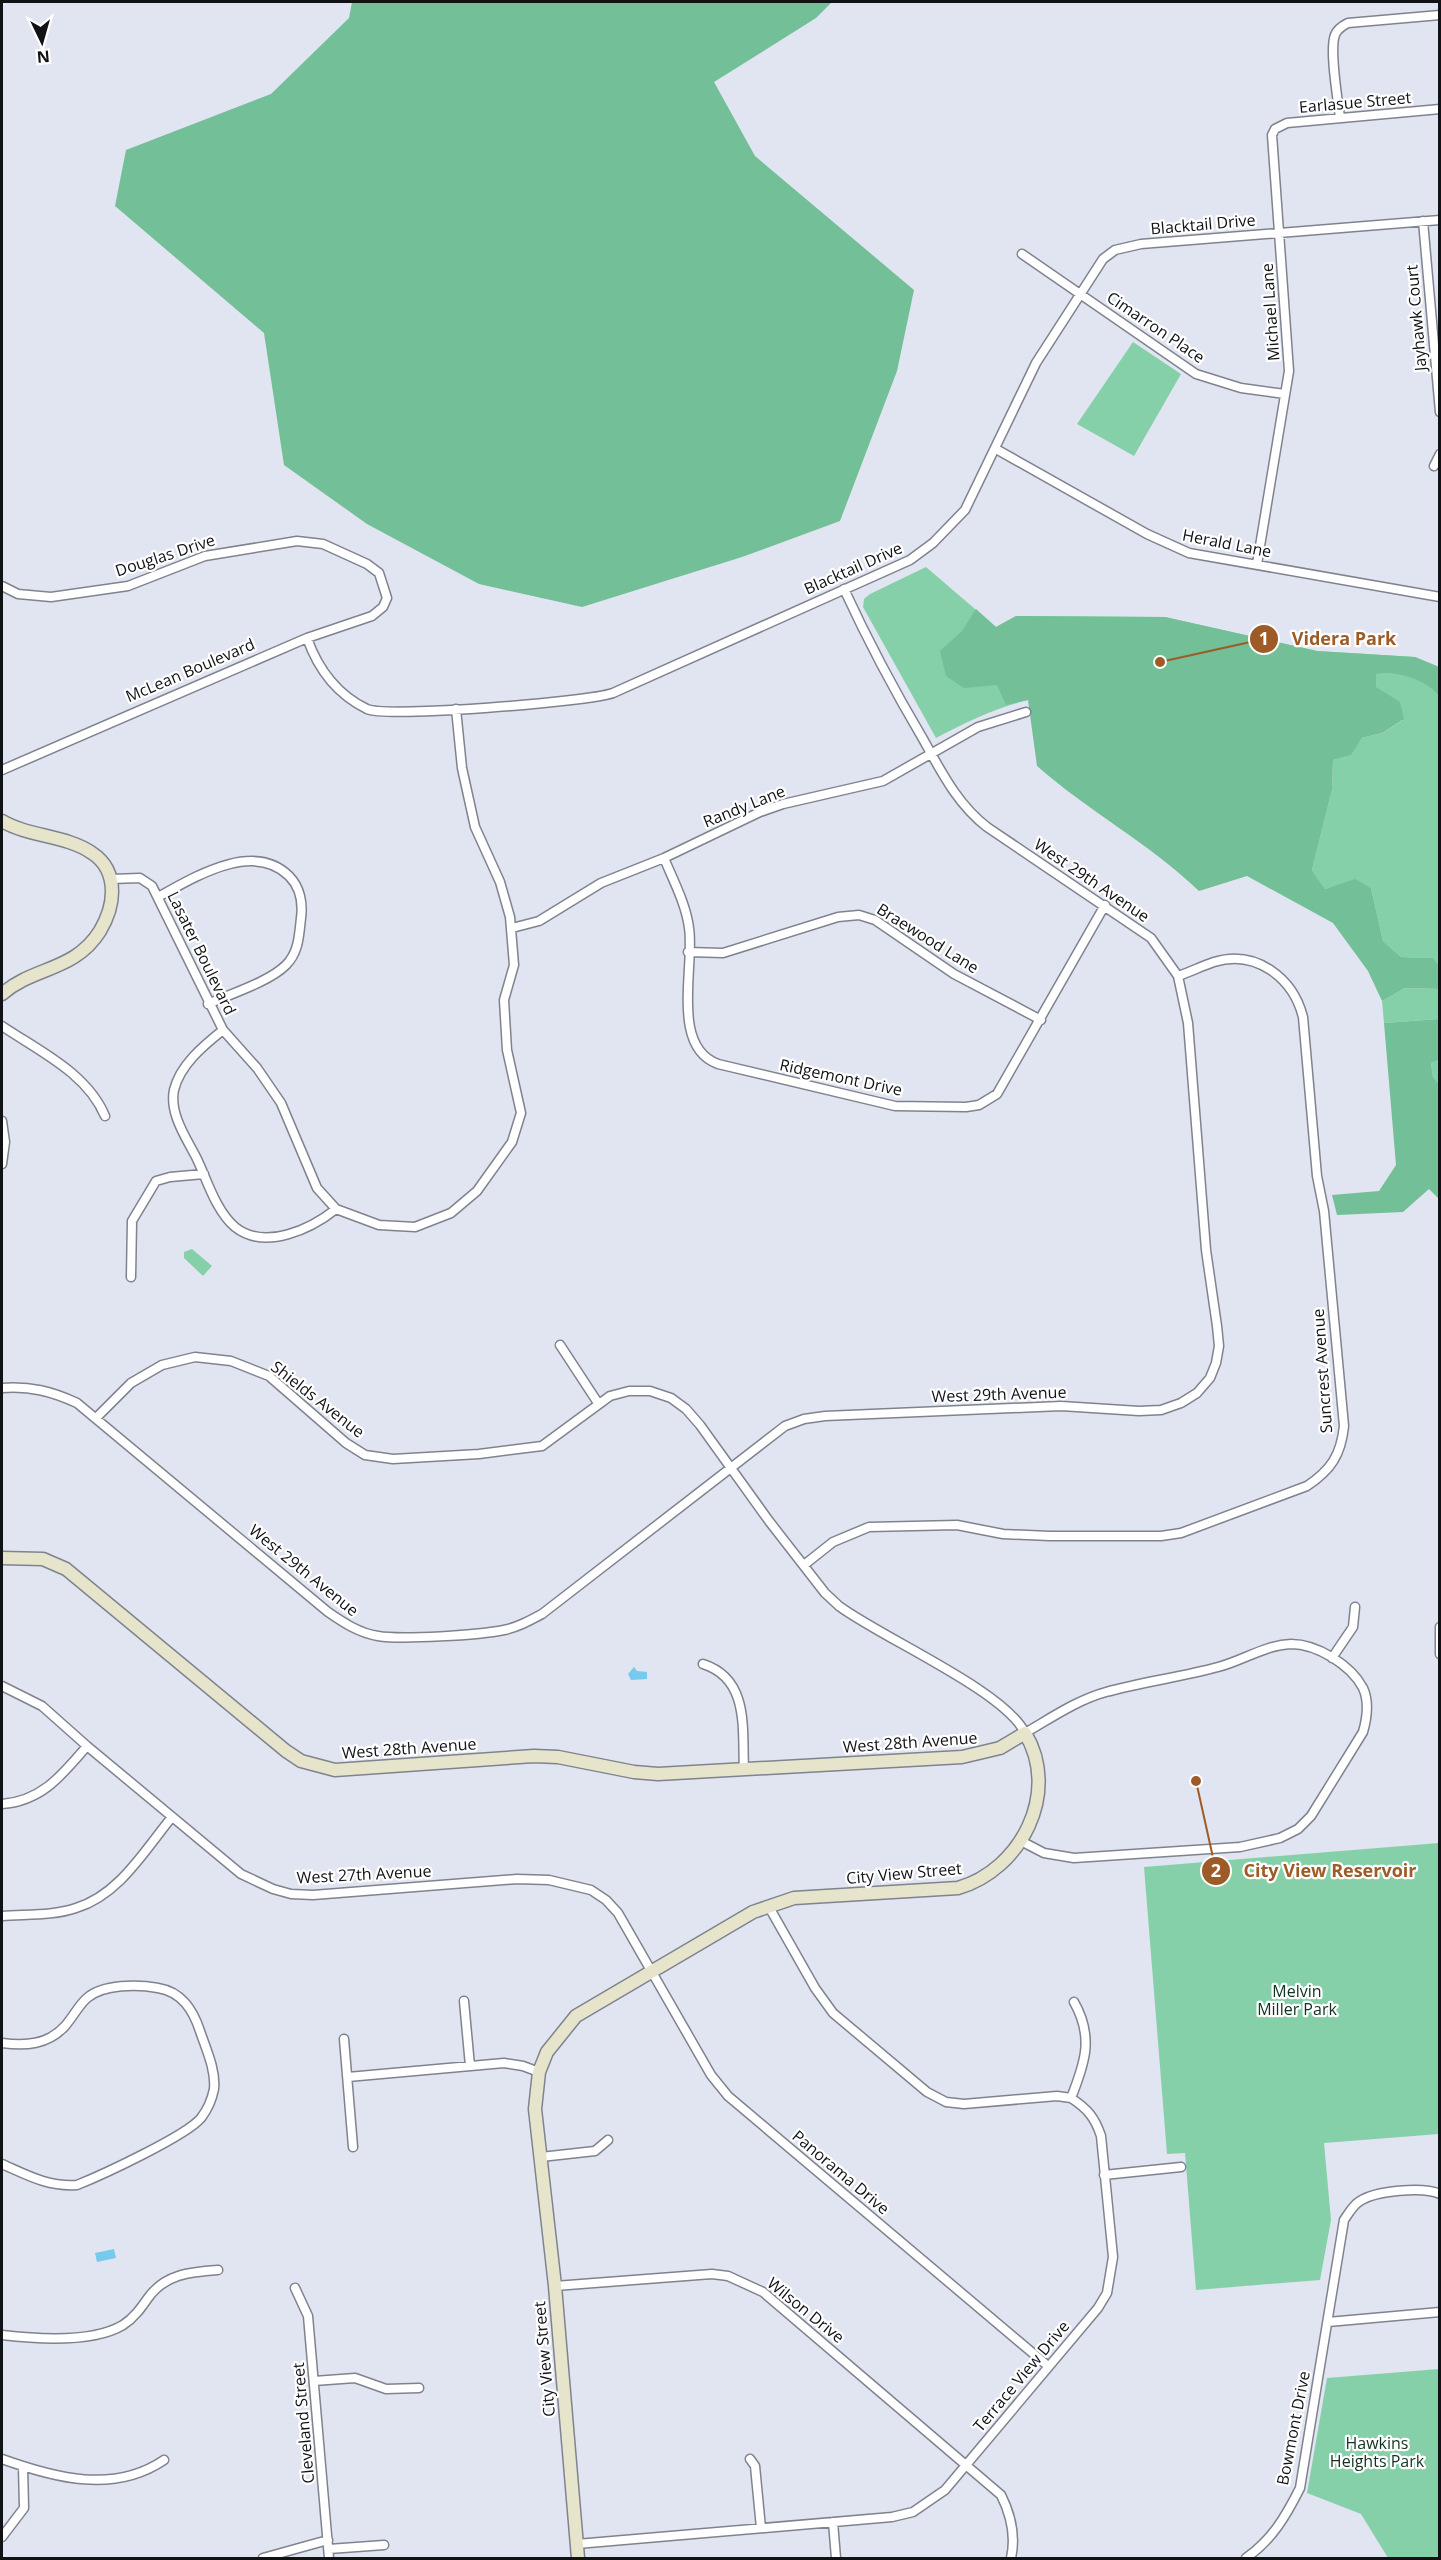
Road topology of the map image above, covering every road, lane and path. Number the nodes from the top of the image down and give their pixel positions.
1 (1440, 15) edge
2 (1440, 110) edge
3 (1340, 118) junction
4 (1275, 129) joint
5 (1440, 220) edge
6 (1423, 221) junction
7 (1279, 233) junction
8 (1023, 254) dead end
9 (1080, 294) junction
10 (1438, 386) edge
11 (1285, 394) junction
12 (1440, 412) edge
13 (996, 449) junction
14 (1440, 454) edge
15 (1434, 466) dead end
16 (1257, 564) junction
17 (2, 586) edge
18 (844, 589) junction
19 (1440, 597) edge
20 (387, 598) joint
21 (307, 638) junction
22 (456, 709) junction
23 (1026, 712) dead end
24 (931, 754) junction
25 (2, 770) edge
26 (2, 821) edge
27 (664, 858) junction
28 (111, 879) junction
29 (158, 897) junction
30 (1105, 905) junction
31 (512, 928) junction
32 (688, 952) junction
33 (1178, 976) junction
34 (2, 994) edge
35 (208, 1004) junction
36 (1041, 1020) junction
37 (2, 1026) edge
38 (223, 1030) junction
39 (105, 1116) dead end
40 (2, 1121) edge
41 (2, 1164) edge
42 (204, 1174) junction
43 (336, 1209) junction
44 (131, 1277) dead end
45 (560, 1345) dead end
46 (2, 1388) edge
47 (598, 1403) junction
48 (96, 1418) junction
49 (731, 1470) junction
50 (769, 1521) joint
51 (2, 1558) edge
52 (804, 1565) junction
53 (1355, 1607) dead end
54 (1440, 1628) edge
55 (1440, 1654) edge
56 (1332, 1658) junction
57 (703, 1664) dead end
58 (2, 1686) edge
59 (1025, 1733) junction
60 (87, 1746) junction
61 (744, 1770) junction
62 (2, 1804) edge
63 (172, 1817) junction
64 (1020, 1840) junction
65 (769, 1907) junction
66 (2, 1916) edge
67 (651, 1970) junction
68 (464, 2001) dead end
69 (1074, 2002) dead end
70 (344, 2039) dead end
71 (2, 2043) edge
72 (470, 2066) junction
73 (539, 2072) junction
74 (348, 2077) junction
75 (1071, 2098) junction
76 (608, 2140) dead end
77 (353, 2147) dead end
78 (541, 2157) junction
79 (2, 2164) edge
80 (1181, 2167) dead end
81 (1104, 2175) junction
82 (1440, 2194) edge
83 (218, 2270) dead end
84 (555, 2286) junction
85 (295, 2288) dead end
86 (1440, 2312) edge
87 (1328, 2322) junction
88 (2, 2335) edge
89 (1048, 2366) junction
90 (314, 2381) junction
91 (419, 2388) dead end
92 (2, 2459) edge
93 (750, 2459) dead end
94 (165, 2460) dead end
95 (967, 2463) junction
96 (23, 2466) junction
97 (833, 2522) junction
98 (761, 2528) junction
99 (2, 2537) edge
100 (577, 2544) junction
101 (384, 2545) dead end
102 (329, 2549) edge
103 (263, 2559) edge
104 (578, 2559) edge
105 (836, 2559) edge
106 (1011, 2559) edge
107 (1246, 2559) edge

1 - 3 street
2 - 3 street, Earlasue Street
3 - 4 street, Earlasue Street
4 - 7 street, Michael Lane
5 - 6 street, Blacktail Drive
6 - 7 street, Blacktail Drive
6 - 10 street, Jayhawk Court
7 - 9 street, Blacktail Drive
7 - 11 street, Michael Lane
8 - 9 street, Cimarron Place
9 - 11 street, Cimarron Place
9 - 13 street, Blacktail Drive
10 - 12 street, Jayhawk Court
11 - 16 street, Michael Lane
13 - 16 street, Herald Lane
13 - 18 street, Blacktail Drive
14 - 15 street
16 - 19 street, Herald Lane
17 - 20 street, Douglas Drive
18 - 22 street, Blacktail Drive
18 - 24 street, West 29th Avenue
20 - 21 street, McLean Boulevard
21 - 22 street, Blacktail Drive
21 - 25 street, McLean Boulevard
22 - 31 street, Lasater Boulevard
23 - 24 street, Randy Lane
24 - 27 street, Randy Lane
24 - 30 street, West 29th Avenue
26 - 28 street
27 - 31 street, Randy Lane
27 - 32 street, Ridgemont Drive
28 - 29 street, Lasater Boulevard
28 - 34 street
29 - 35 street, Lasater Boulevard
29 - 35 street
30 - 33 street, West 29th Avenue
30 - 36 street, Ridgemont Drive
31 - 43 street, Lasater Boulevard
32 - 36 street, Braewood Lane
32 - 36 street, Ridgemont Drive
33 - 49 street, West 29th Avenue
33 - 52 street, Suncrest Avenue
35 - 38 street, Lasater Boulevard
37 - 39 street
38 - 42 street
38 - 43 street, Lasater Boulevard
40 - 41 street
42 - 43 street
42 - 44 street
45 - 47 street
46 - 48 street, West 29th Avenue
47 - 48 street, Shields Avenue
47 - 49 street, Shields Avenue
48 - 49 street, West 29th Avenue
49 - 50 street, Shields Avenue
50 - 52 street, City View Street
51 - 61 street, West 28th Avenue
52 - 59 street, City View Street
53 - 56 street
54 - 55 street
56 - 59 street, West 28th Avenue
56 - 64 street
57 - 61 street
58 - 60 street, West 27th Avenue
59 - 61 street, West 28th Avenue
59 - 64 street, City View Street
60 - 62 street
60 - 63 street, West 27th Avenue
63 - 66 street
63 - 67 street, West 27th Avenue
64 - 65 street, City View Street
65 - 67 street, City View Street
65 - 75 street
67 - 73 street, City View Street
67 - 89 street, Panorama Drive
68 - 72 street
69 - 75 street
70 - 74 street
71 - 79 street
72 - 73 street
72 - 74 street
73 - 78 street, City View Street
74 - 77 street
75 - 81 street, Terrace View Drive
76 - 78 street
78 - 84 street, City View Street
80 - 81 street
81 - 89 street, Terrace View Drive
82 - 87 street, Bowmont Drive
83 - 88 street
84 - 95 street, Wilson Drive
84 - 100 street, City View Street
85 - 90 street, Cleveland Street
86 - 87 street
87 - 107 street, Bowmont Drive
89 - 95 street, Terrace View Drive
90 - 91 street
90 - 102 street, Cleveland Street
92 - 96 street
93 - 98 street
94 - 96 street
95 - 97 street, Terrace View Drive
95 - 106 street, Wilson Drive
96 - 99 street
97 - 98 street, Terrace View Drive
97 - 105 street
98 - 100 street, Terrace View Drive
100 - 104 street, City View Street
101 - 102 street
102 - 103 street

